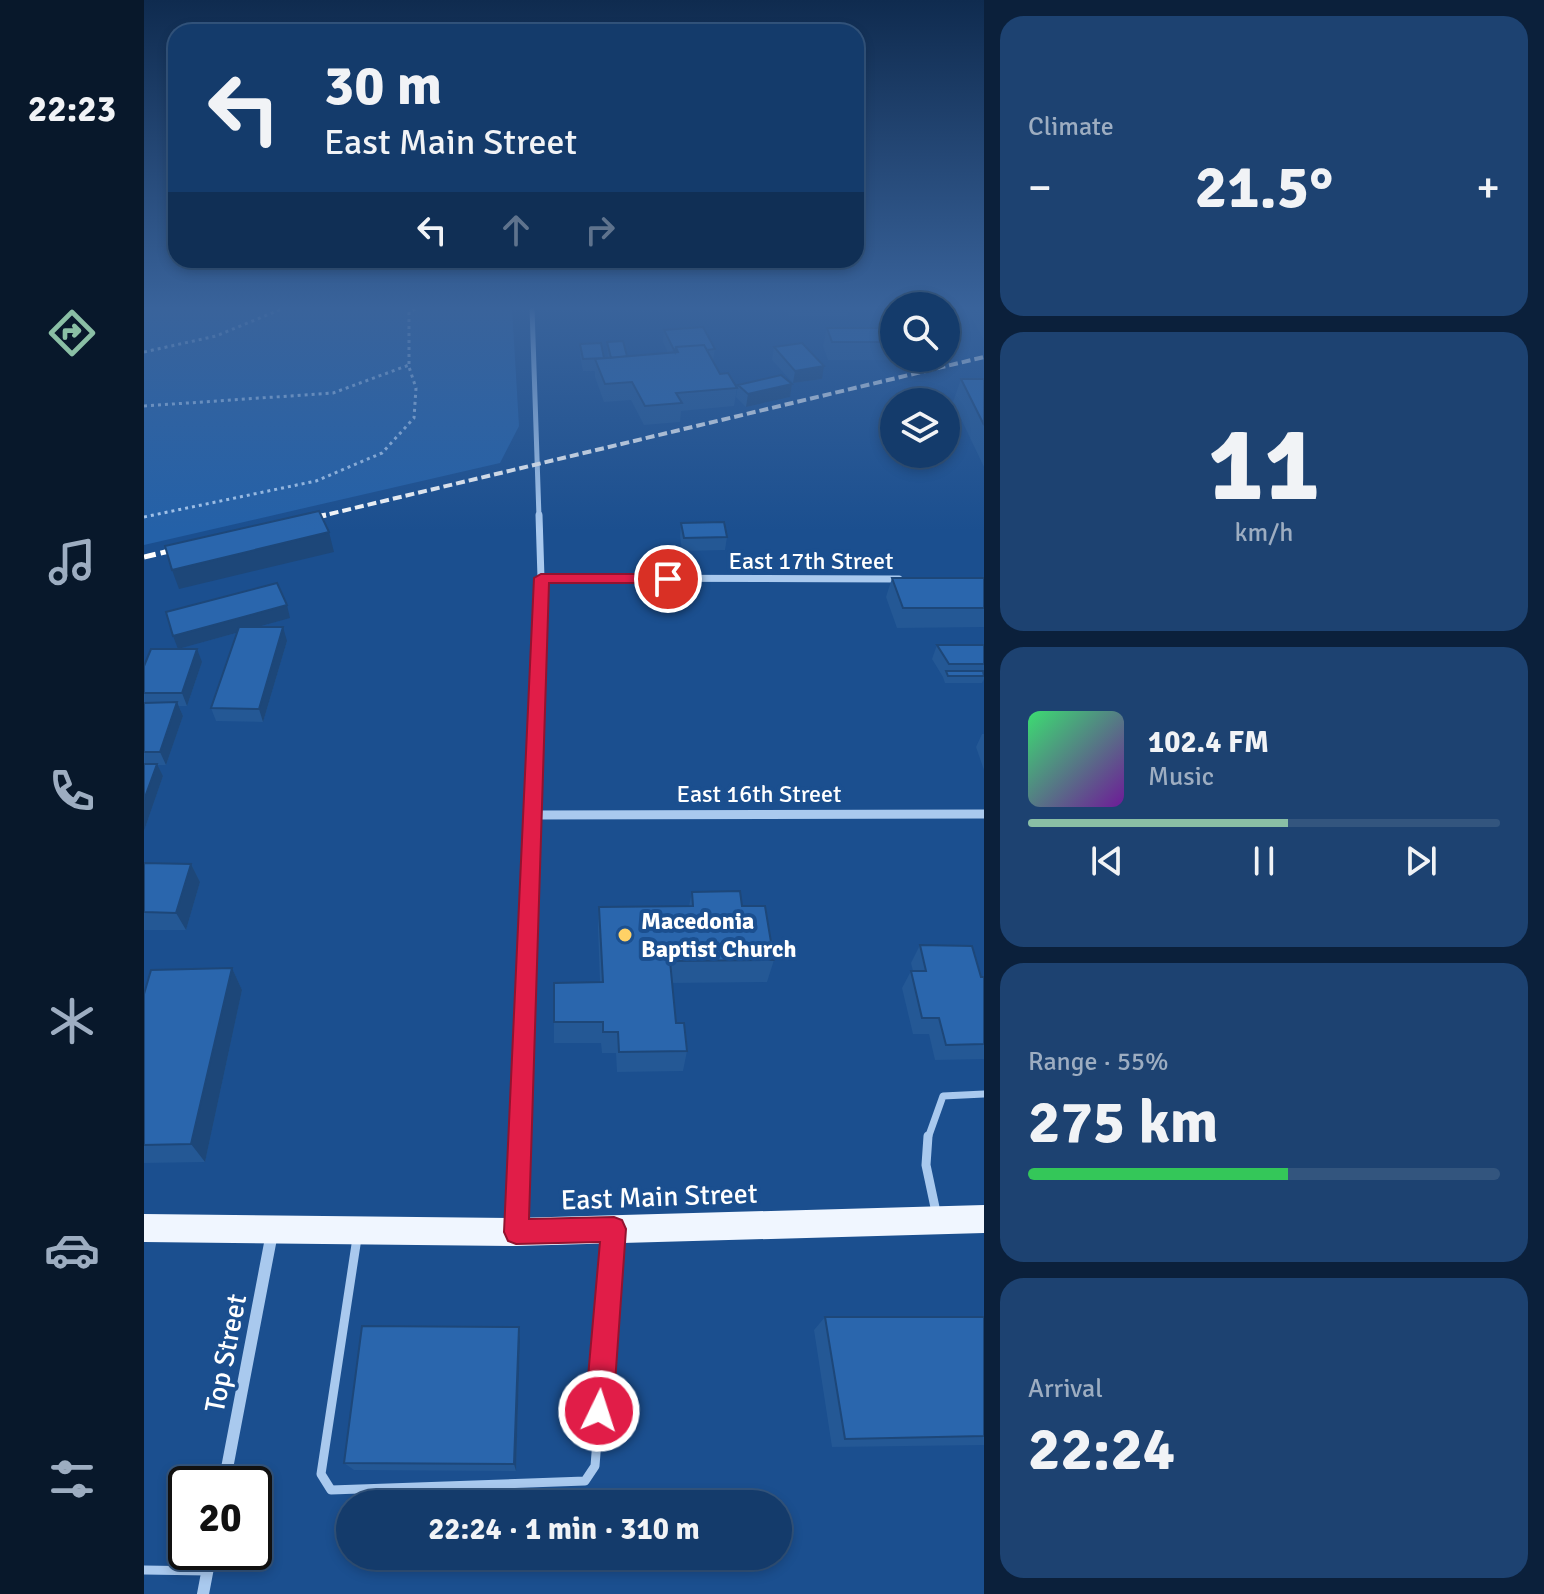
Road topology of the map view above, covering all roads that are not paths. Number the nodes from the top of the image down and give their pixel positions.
1 (534, 382) edge
2 (541, 578) junction
3 (905, 579) edge
4 (984, 814) edge
5 (533, 815) junction
6 (984, 1094) edge
7 (984, 1219) edge
8 (938, 1220) junction
9 (144, 1228) edge
10 (614, 1229) junction
11 (272, 1232) junction
12 (358, 1232) junction
13 (516, 1232) junction
14 (227, 1466) edge
15 (144, 1570) edge
16 (208, 1571) joint
17 (203, 1594) edge

1 - 2 street
2 - 3 street, East 17th Street
2 - 5 street
4 - 5 street, East 16th Street
5 - 13 street
6 - 8 lane
7 - 8 main road, East Main Street
8 - 10 main road, East Main Street
9 - 11 main road, East Main Street
10 - 12 lane
10 - 13 main road, East Main Street
11 - 12 main road, East Main Street
11 - 14 street, Top Street
12 - 13 main road, East Main Street
15 - 16 lane
16 - 17 street

